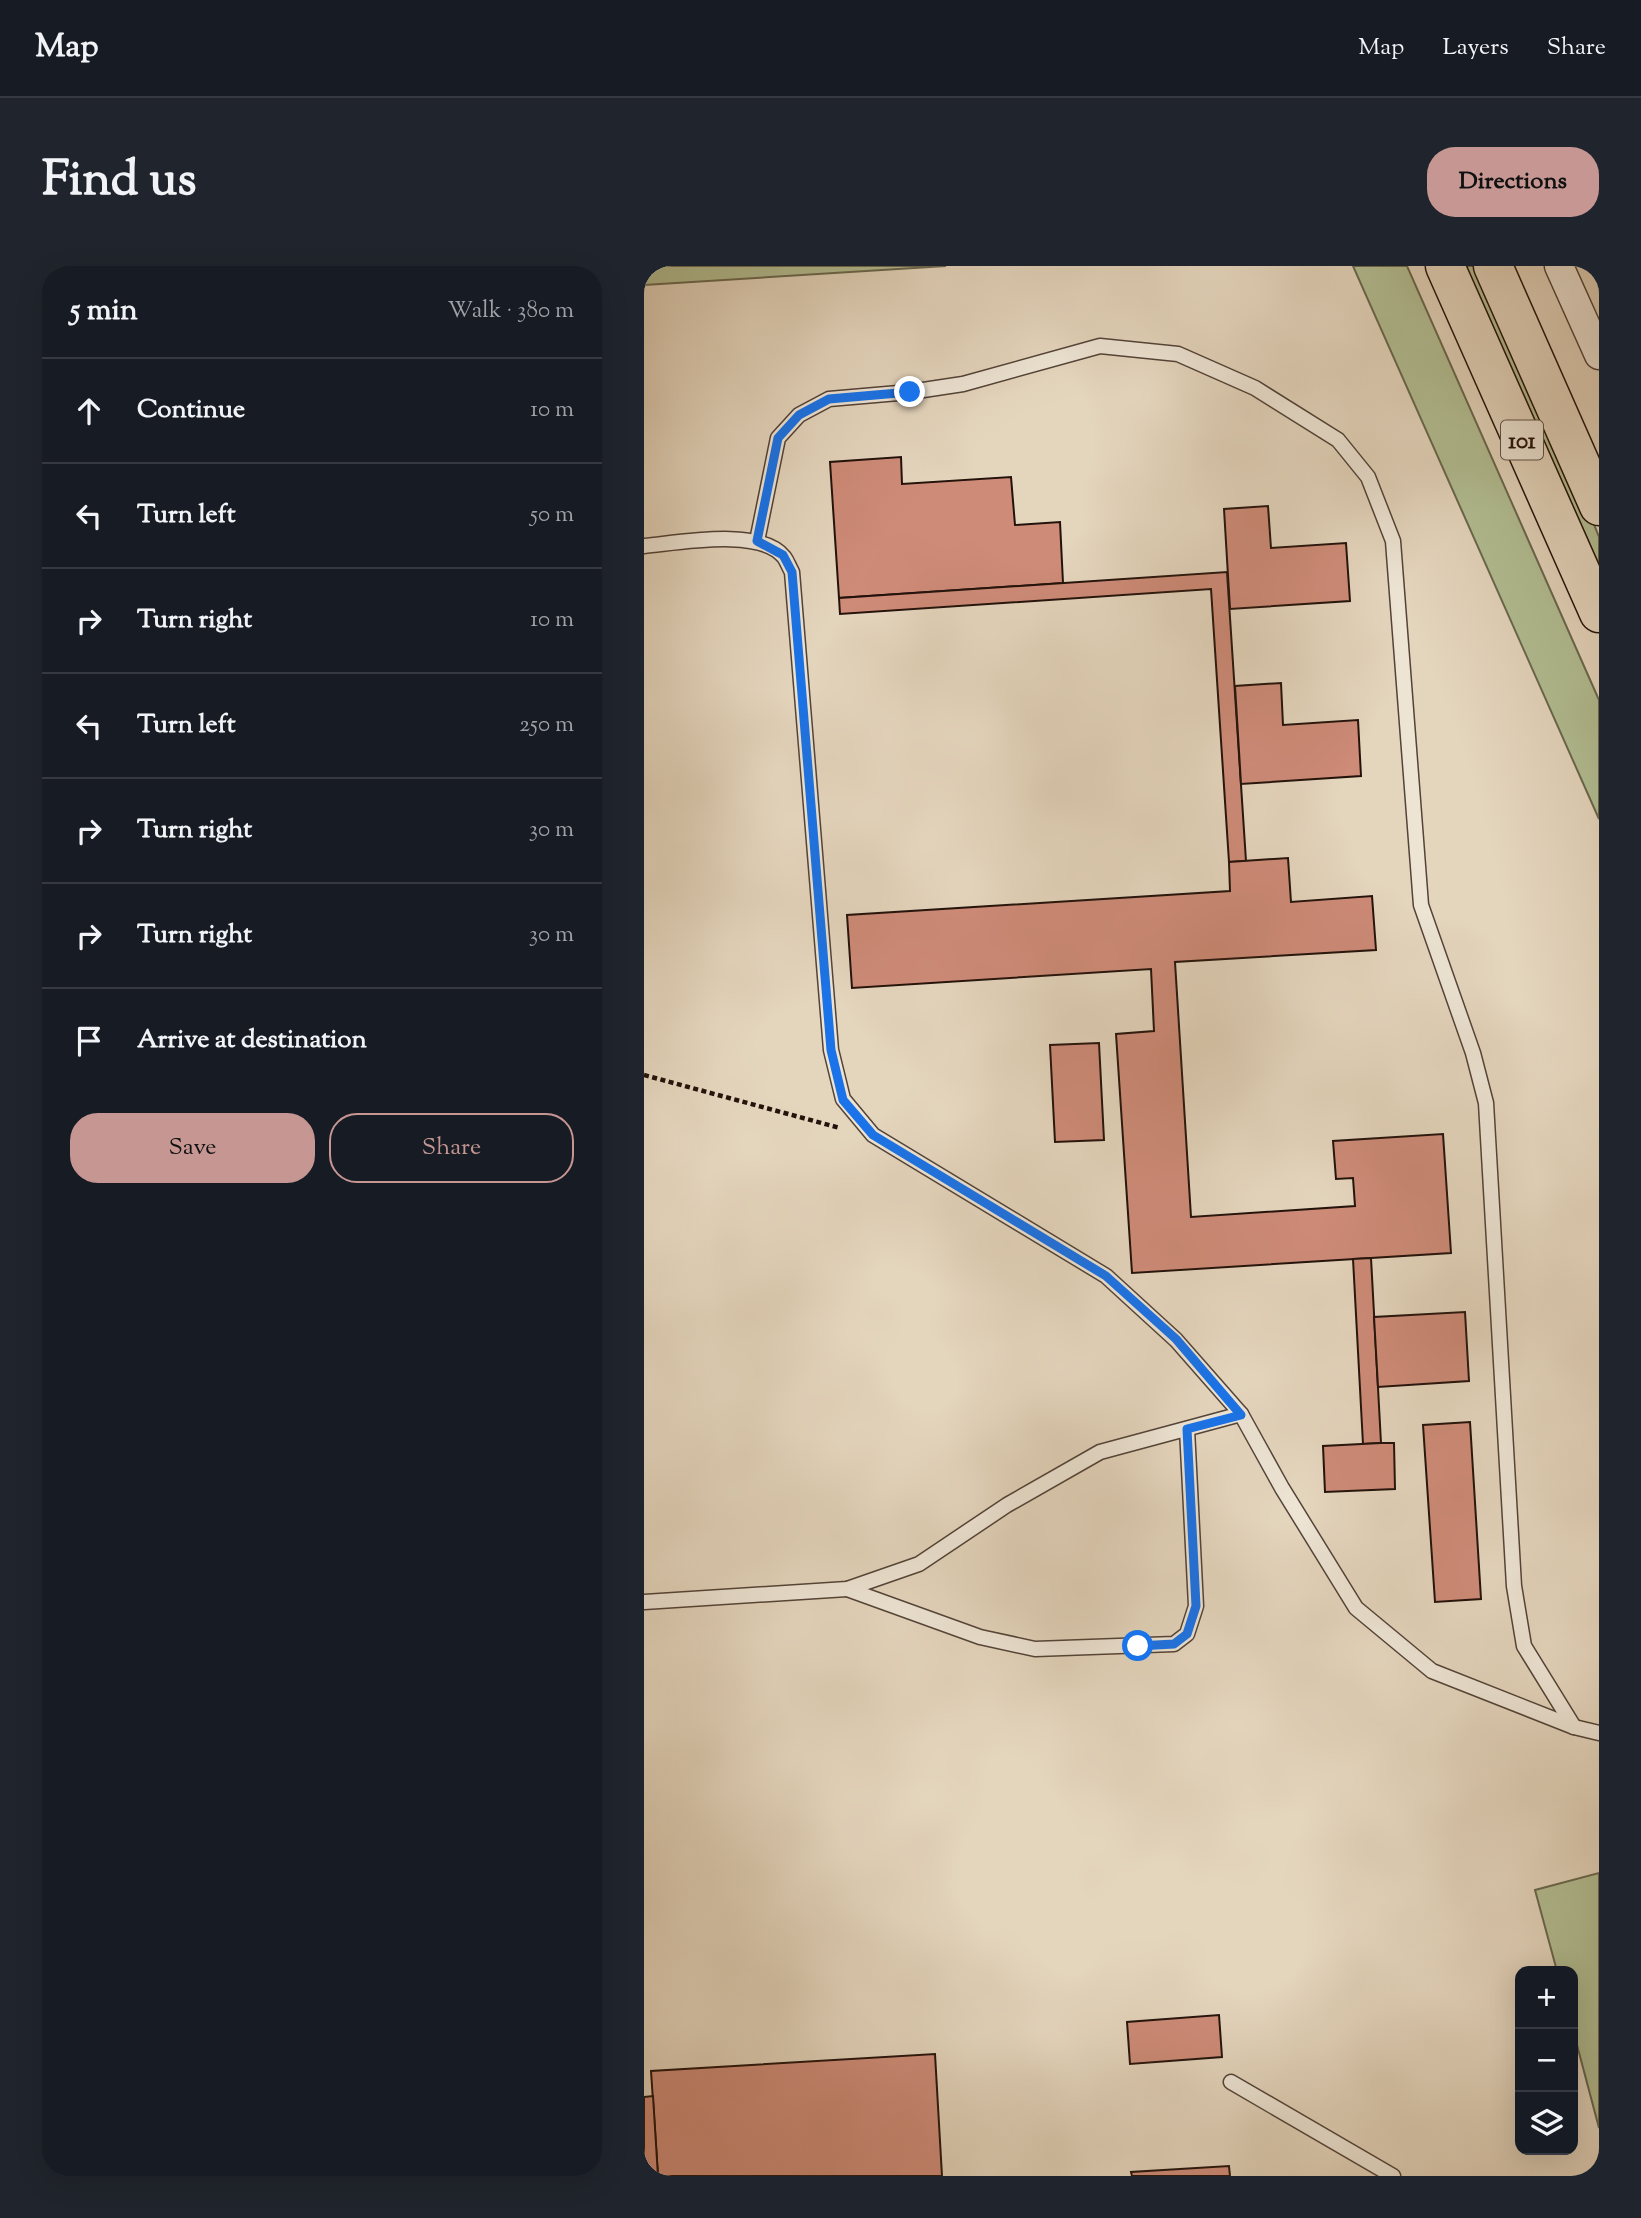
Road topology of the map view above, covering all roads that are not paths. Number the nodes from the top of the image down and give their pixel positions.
1 (1445, 266) edge
2 (1493, 266) edge
3 (1559, 266) edge
4 (1599, 355) edge
5 (1599, 506) edge
6 (757, 541) junction
7 (644, 546) edge
8 (1599, 614) edge
9 (1241, 1415) junction
10 (1187, 1429) junction
11 (847, 1590) junction
12 (644, 1602) edge
13 (1574, 1727) junction
14 (1599, 1733) edge
15 (1231, 2082) dead end
16 (1393, 2176) edge

1 - 8 highway, 101
2 - 5 highway, 101
3 - 4 street
6 - 7 lane
6 - 9 lane
6 - 13 lane
9 - 10 lane
9 - 13 lane
10 - 11 lane
10 - 11 lane
11 - 12 lane
13 - 14 lane
15 - 16 lane

